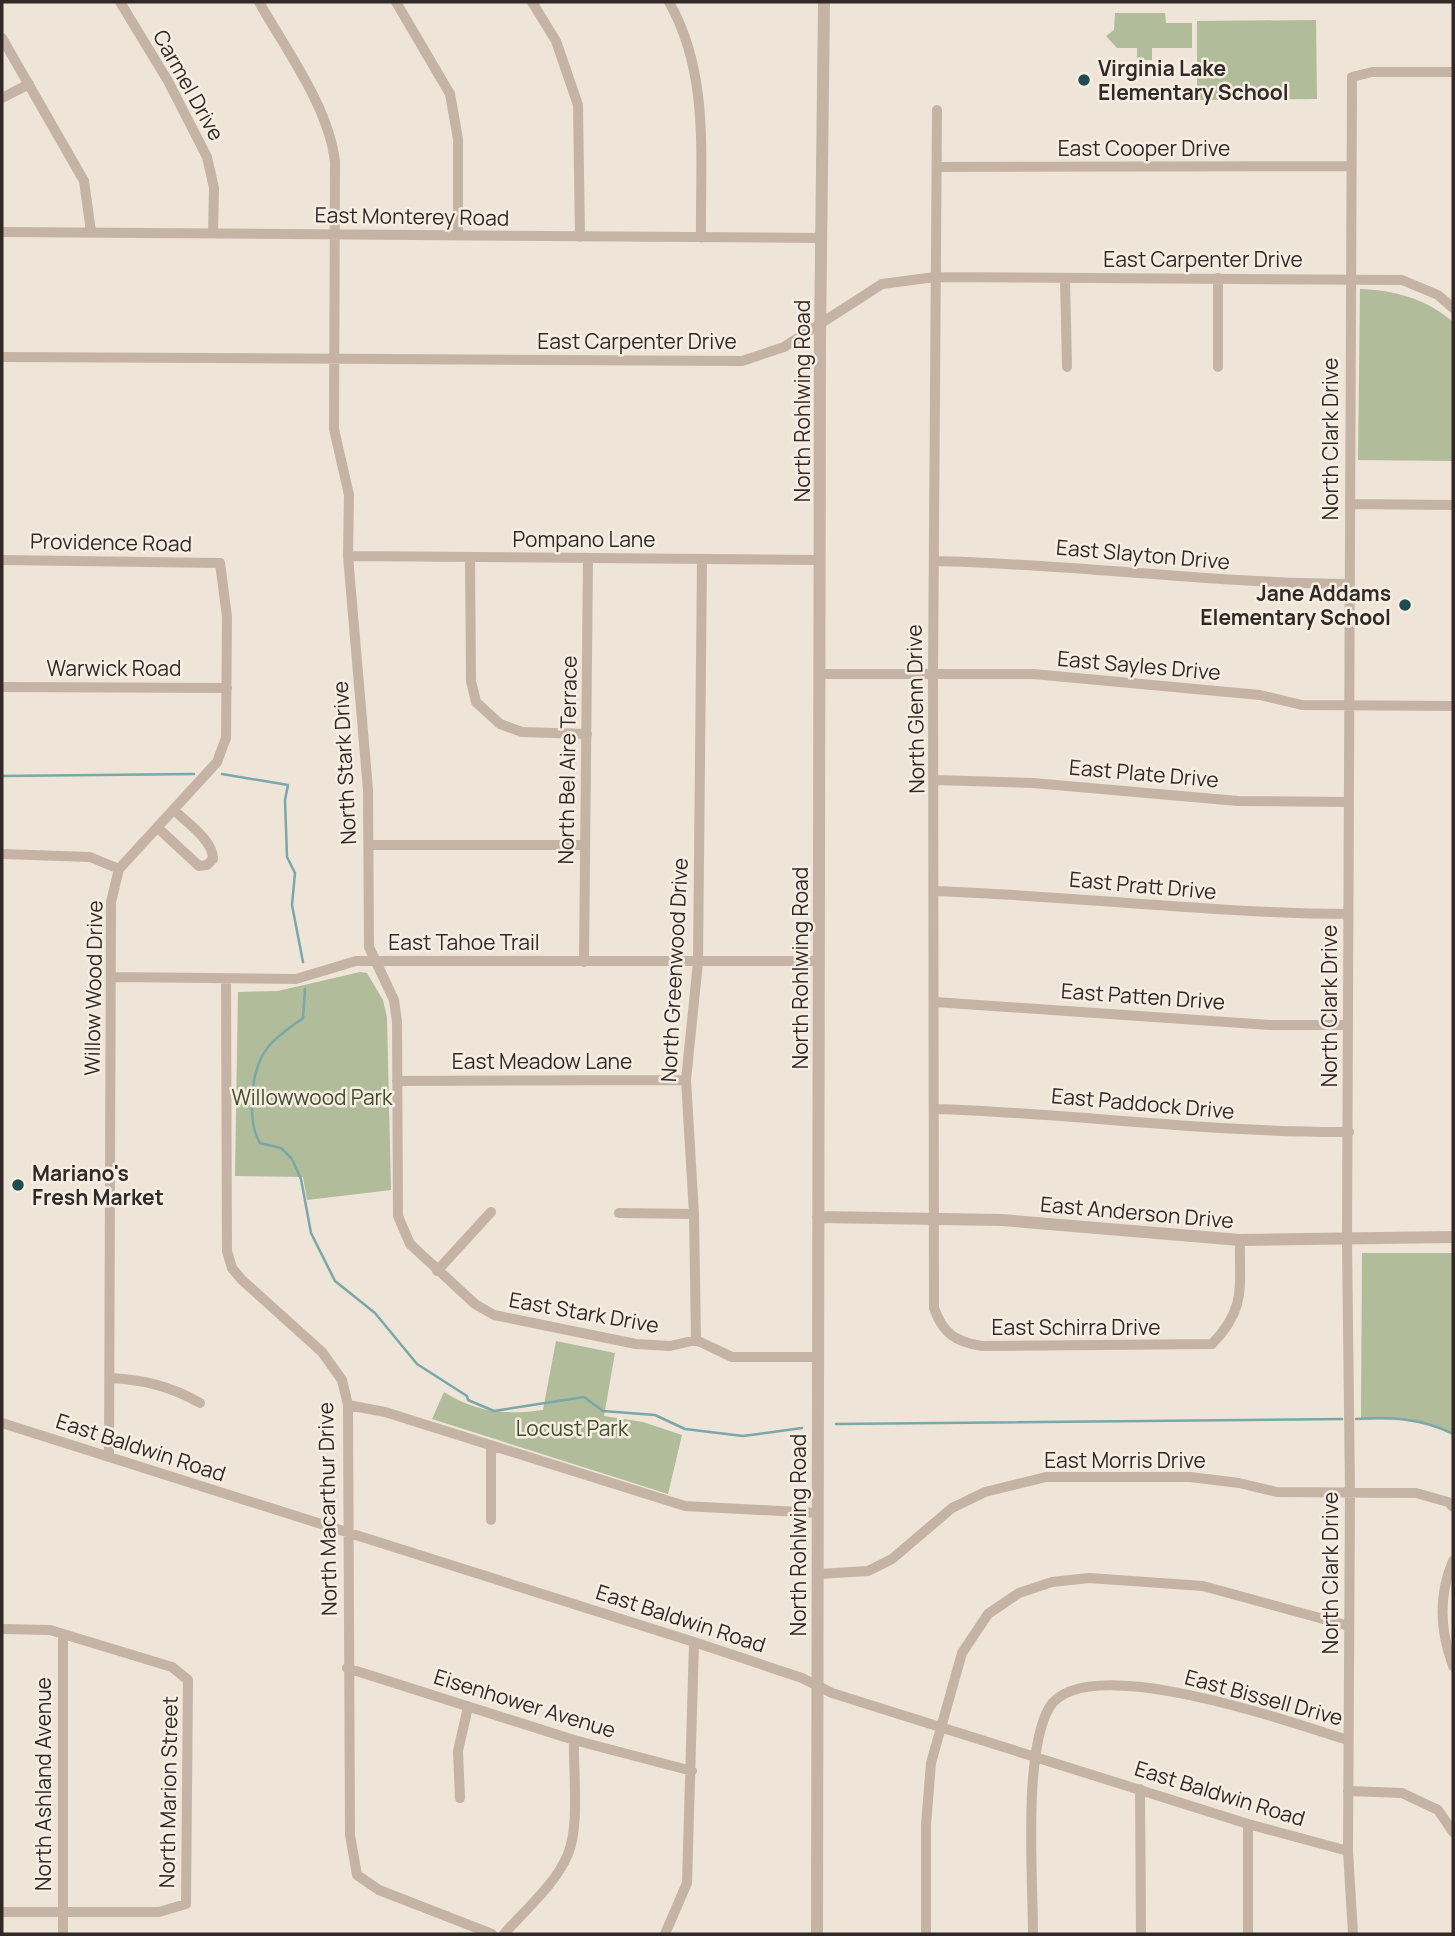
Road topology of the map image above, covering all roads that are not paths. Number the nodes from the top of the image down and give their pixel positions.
1 (120, 2) edge
2 (259, 2) edge
3 (396, 2) edge
4 (532, 2) edge
5 (669, 2) edge
6 (824, 2) edge
7 (2, 38) edge
8 (1453, 72) edge
9 (29, 84) junction
10 (2, 98) edge
11 (937, 110) dead end
12 (1351, 166) junction
13 (937, 167) junction
14 (2, 232) edge
15 (91, 232) junction
16 (213, 233) junction
17 (336, 235) junction
18 (458, 236) junction
19 (580, 237) junction
20 (702, 238) junction
21 (821, 238) junction
22 (935, 277) junction
23 (1065, 278) junction
24 (1218, 278) junction
25 (1350, 278) junction
26 (1453, 308) edge
27 (822, 321) junction
28 (2, 357) edge
29 (334, 359) junction
30 (1067, 367) dead end
31 (1218, 367) dead end
32 (1350, 504) junction
33 (1453, 505) edge
34 (348, 556) junction
35 (470, 557) junction
36 (587, 558) junction
37 (702, 559) junction
38 (2, 560) edge
39 (820, 560) junction
40 (934, 561) junction
41 (1349, 584) junction
42 (933, 673) junction
43 (821, 674) junction
44 (2, 687) edge
45 (227, 688) junction
46 (1348, 705) junction
47 (1453, 706) edge
48 (587, 734) junction
49 (936, 780) junction
50 (1349, 802) junction
51 (174, 810) junction
52 (158, 828) junction
53 (369, 845) junction
54 (585, 845) junction
55 (2, 854) edge
56 (119, 869) junction
57 (935, 891) junction
58 (1348, 914) junction
59 (375, 961) junction
60 (820, 961) junction
61 (584, 962) junction
62 (698, 962) junction
63 (112, 977) junction
64 (226, 979) junction
65 (935, 1002) junction
66 (1348, 1025) junction
67 (686, 1080) junction
68 (397, 1081) junction
69 (935, 1109) junction
70 (1349, 1132) junction
71 (491, 1212) dead end
72 (619, 1213) dead end
73 (694, 1214) junction
74 (818, 1217) junction
75 (934, 1219) junction
76 (1453, 1237) edge
77 (1240, 1240) junction
78 (1347, 1240) junction
79 (437, 1271) junction
80 (934, 1308) joint
81 (696, 1340) junction
82 (818, 1357) junction
83 (111, 1378) junction
84 (200, 1403) dead end
85 (348, 1405) junction
86 (2, 1423) edge
87 (491, 1446) junction
88 (109, 1455) junction
89 (1350, 1493) junction
90 (1453, 1507) edge
91 (818, 1513) junction
92 (491, 1520) dead end
93 (348, 1534) junction
94 (1453, 1562) edge
95 (819, 1574) junction
96 (1349, 1626) junction
97 (2, 1629) edge
98 (63, 1634) junction
99 (694, 1642) junction
100 (1453, 1665) edge
101 (347, 1668) junction
102 (817, 1686) junction
103 (468, 1707) junction
104 (942, 1726) junction
105 (574, 1740) junction
106 (1348, 1740) junction
107 (1034, 1755) junction
108 (692, 1771) junction
109 (1140, 1789) junction
110 (1348, 1791) junction
111 (460, 1798) dead end
112 (1248, 1824) junction
113 (1453, 1832) edge
114 (1348, 1852) junction
115 (2, 1912) edge
116 (63, 1912) junction
117 (62, 1934) edge
118 (492, 1934) edge
119 (504, 1934) edge
120 (665, 1934) edge
121 (817, 1934) edge
122 (926, 1934) edge
123 (1033, 1934) edge
124 (1141, 1934) edge
125 (1248, 1934) edge
126 (1353, 1934) edge

1 - 16 street, Carmel Drive
2 - 17 street, North Stark Drive
3 - 18 street
4 - 19 street
5 - 20 street
6 - 21 street, North Rohlwing Road
7 - 9 street
8 - 12 street, North Clark Drive
9 - 10 street
9 - 15 street
11 - 13 street, North Glenn Drive
12 - 13 street, East Cooper Drive
12 - 25 street, North Clark Drive
13 - 22 street, North Glenn Drive
14 - 15 street, East Monterey Road
15 - 16 street, East Monterey Road
16 - 17 street, East Monterey Road
17 - 18 street, East Monterey Road
17 - 29 street, North Stark Drive
18 - 19 street, East Monterey Road
19 - 20 street, East Monterey Road
20 - 21 street, East Monterey Road
21 - 27 street, North Rohlwing Road
22 - 23 street, East Carpenter Drive
22 - 27 street, East Carpenter Drive
22 - 40 street, North Glenn Drive
23 - 24 street, East Carpenter Drive
23 - 30 street
24 - 25 street, East Carpenter Drive
24 - 31 street
25 - 26 street, East Carpenter Drive
25 - 32 street, North Clark Drive
27 - 29 street, East Carpenter Drive
27 - 39 street, North Rohlwing Road
28 - 29 street, East Carpenter Drive
29 - 34 street, North Stark Drive
32 - 33 street
32 - 41 street, North Clark Drive
34 - 35 street, Pompano Lane
34 - 53 street, North Stark Drive
35 - 36 street, Pompano Lane
35 - 48 street
36 - 37 street, Pompano Lane
36 - 48 street, North Bel Aire Terrace
37 - 39 street, Pompano Lane
37 - 62 street, North Greenwood Drive
38 - 45 street, Providence Road
39 - 43 street, North Rohlwing Road
40 - 41 street, East Slayton Drive
40 - 42 street, North Glenn Drive
41 - 46 street, North Clark Drive
42 - 43 street, East Sayles Drive
42 - 46 street, East Sayles Drive
42 - 49 street, North Glenn Drive
43 - 60 street, North Rohlwing Road
44 - 45 street, Warwick Road
45 - 51 street
46 - 47 street, East Sayles Drive
46 - 50 street, North Clark Drive
48 - 54 street, North Bel Aire Terrace
49 - 50 street, East Plate Drive
49 - 57 street, North Glenn Drive
50 - 58 street, North Clark Drive
51 - 52 street
51 - 52 street
52 - 56 street
53 - 54 street
53 - 59 street, North Stark Drive
54 - 61 street, North Bel Aire Terrace
55 - 56 street
56 - 63 street, Willow Wood Drive
57 - 58 street, East Pratt Drive
57 - 65 street, North Glenn Drive
58 - 66 street, North Clark Drive
59 - 61 street, East Tahoe Trail
59 - 64 street, East Tahoe Trail
59 - 68 street, North Stark Drive
60 - 62 street, East Tahoe Trail
60 - 74 street, North Rohlwing Road
61 - 62 street, East Tahoe Trail
62 - 67 street, North Greenwood Drive
63 - 64 street, East Tahoe Trail
63 - 83 street, Willow Wood Drive
64 - 85 street, North Macarthur Drive
65 - 66 street, East Patten Drive
65 - 69 street, North Glenn Drive
66 - 70 street, North Clark Drive
67 - 68 street, East Meadow Lane
67 - 73 street, North Greenwood Drive
68 - 79 street, North Stark Drive
69 - 70 street, East Paddock Drive
69 - 75 street, North Glenn Drive
70 - 78 street, North Clark Drive
71 - 79 street
72 - 73 street
73 - 81 street, North Greenwood Drive
74 - 75 street, East Anderson Drive
74 - 82 street, North Rohlwing Road
75 - 77 street, East Anderson Drive
75 - 80 street, North Glenn Drive
76 - 78 street, East Anderson Drive
77 - 78 street, East Anderson Drive
77 - 80 street, East Schirra Drive
78 - 89 street, North Clark Drive
79 - 81 street, East Stark Drive
81 - 82 street
82 - 91 street, North Rohlwing Road
83 - 84 street
83 - 88 street, Willow Wood Drive
85 - 87 street
85 - 93 street, North Macarthur Drive
86 - 88 street, East Baldwin Road
87 - 91 street
87 - 92 street
88 - 93 street, East Baldwin Road
89 - 90 street, East Morris Drive
89 - 95 street, East Morris Drive
89 - 96 street, North Clark Drive
91 - 95 street, North Rohlwing Road
93 - 99 street, East Baldwin Road
93 - 101 street, North Macarthur Drive
94 - 100 street
95 - 102 street, North Rohlwing Road
96 - 104 street
96 - 106 street, North Clark Drive
97 - 98 street
98 - 116 street, North Ashland Avenue
98 - 116 street, North Marion Street
99 - 102 street, East Baldwin Road
99 - 108 street
101 - 103 street, Eisenhower Avenue
101 - 118 street, North Macarthur Drive
102 - 104 street, East Baldwin Road
102 - 121 street, North Rohlwing Road
103 - 105 street, Eisenhower Avenue
103 - 111 street
104 - 107 street, East Baldwin Road
104 - 122 street
105 - 108 street, Eisenhower Avenue
105 - 119 street
106 - 107 street, East Bissell Drive
106 - 110 street, North Clark Drive
107 - 109 street, East Baldwin Road
107 - 123 street
108 - 120 street
109 - 112 street, East Baldwin Road
109 - 124 street
110 - 113 street
110 - 114 street, North Clark Drive
112 - 114 street, East Baldwin Road
112 - 125 street
114 - 126 street, North Clark Drive
115 - 116 street
116 - 117 street, North Ashland Avenue

